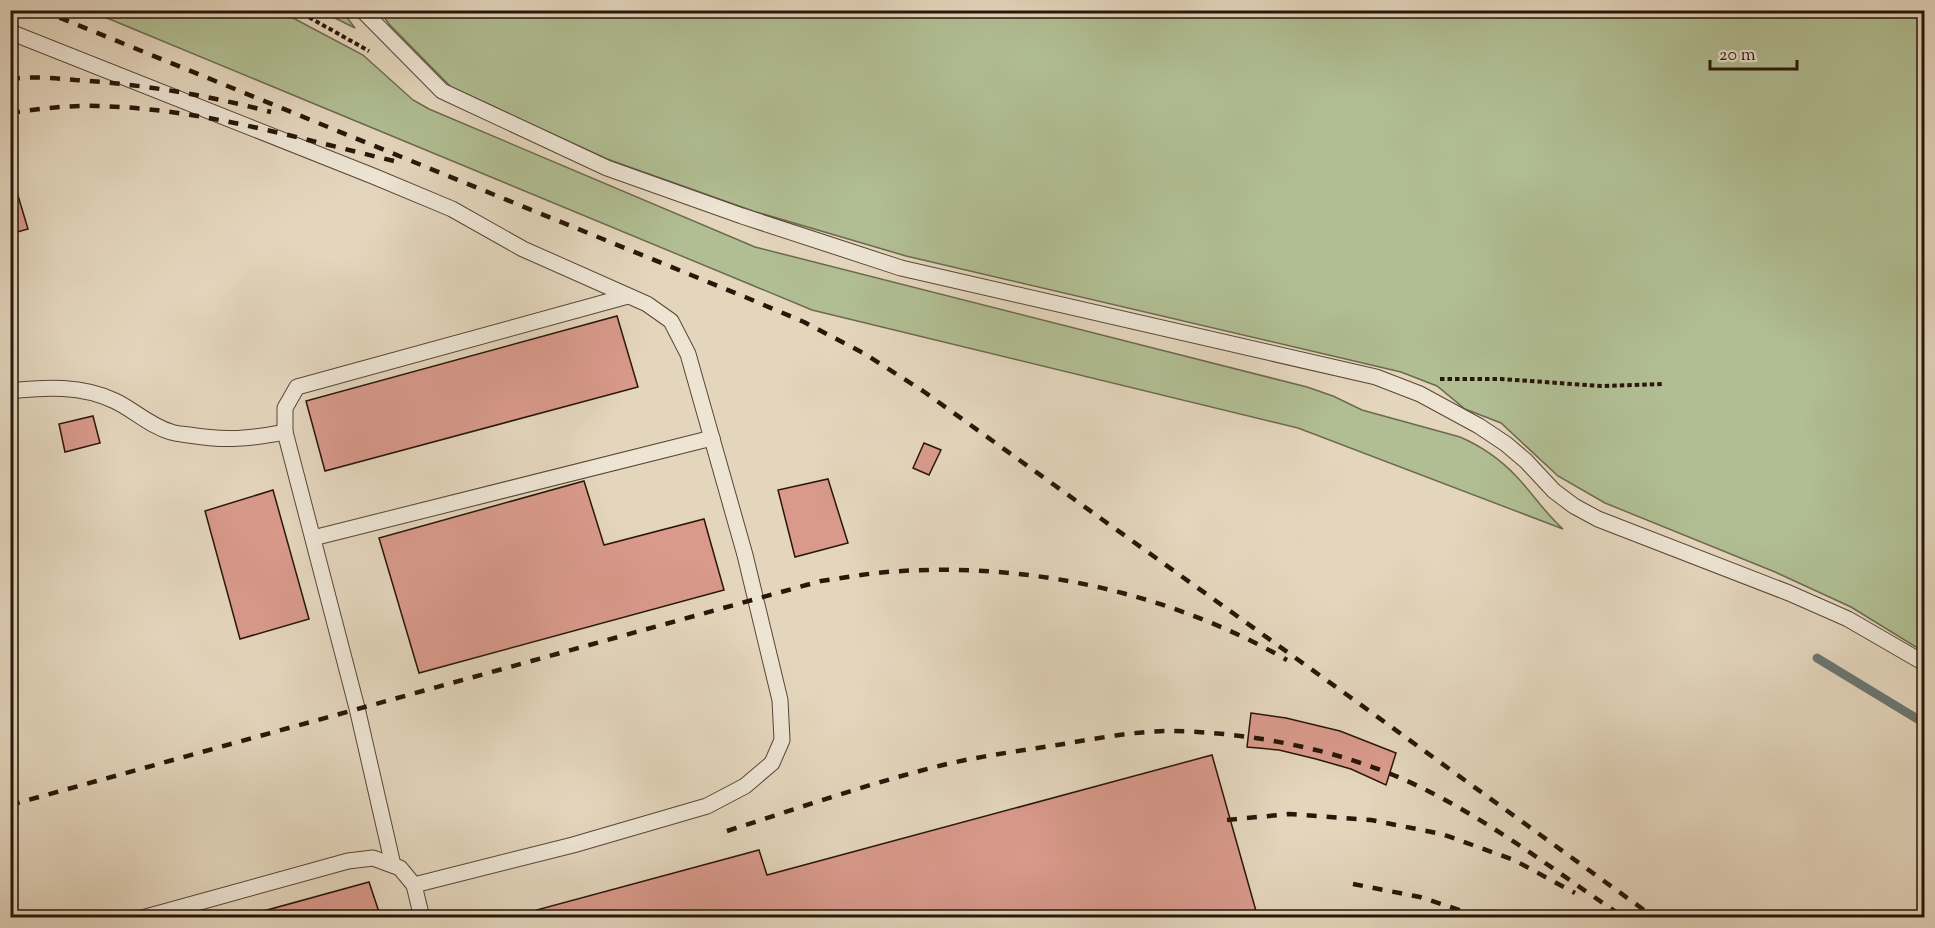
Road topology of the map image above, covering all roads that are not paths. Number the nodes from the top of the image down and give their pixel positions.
1 (362, 10) edge
2 (10, 32) edge
3 (628, 296) junction
4 (10, 391) edge
5 (285, 432) junction
6 (712, 438) junction
7 (313, 537) junction
8 (1924, 663) edge
9 (393, 865) junction
10 (414, 885) junction
11 (142, 918) edge
12 (422, 918) edge

1 - 8 lane
2 - 3 lane
3 - 5 lane
3 - 6 lane
4 - 5 lane
5 - 7 lane
6 - 7 lane
6 - 10 lane
7 - 9 lane
9 - 10 lane
9 - 11 lane
10 - 12 lane

